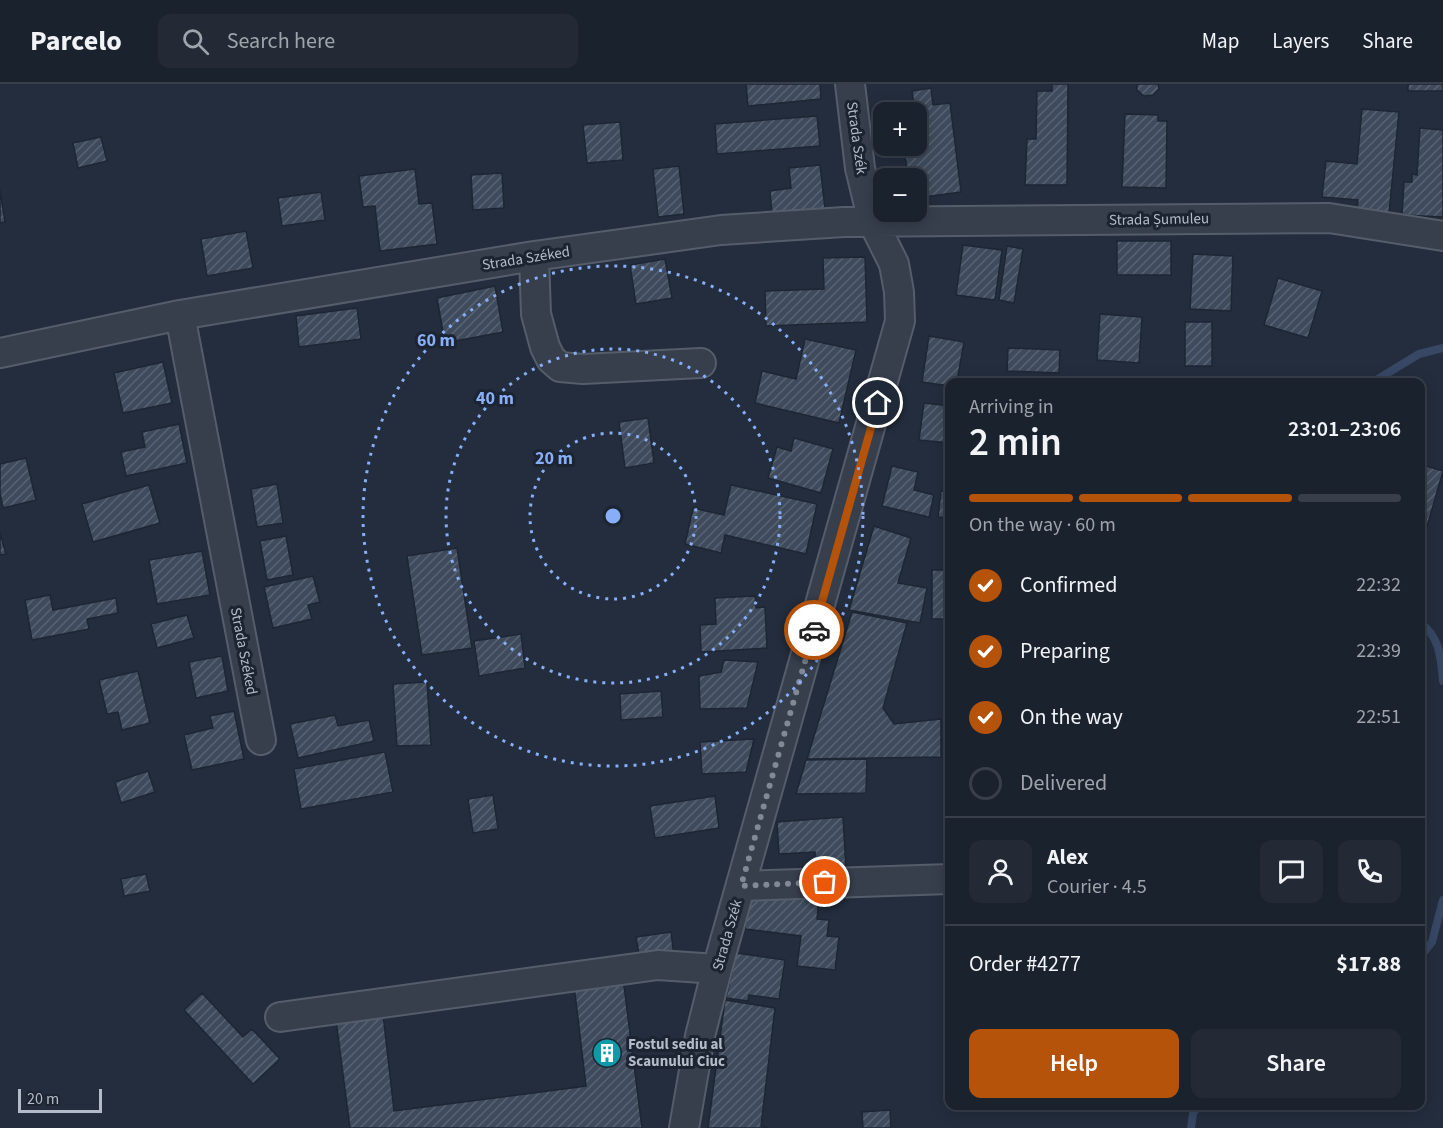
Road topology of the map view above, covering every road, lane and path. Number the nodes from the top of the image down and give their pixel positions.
1 (850, 84) edge
2 (873, 222) junction
3 (927, 222) edge
4 (1443, 236) edge
5 (534, 256) junction
6 (180, 315) junction
7 (0, 353) edge
8 (701, 363) dead end
9 (261, 740) dead end
10 (945, 879) edge
11 (741, 886) junction
12 (717, 969) junction
13 (280, 1017) dead end
14 (684, 1128) edge

1 - 2 street, Strada Szék
2 - 5 street, Strada Széked
2 - 11 street, Strada Szék
3 - 4 street, Strada Șumuleu
5 - 6 street, Strada Széked
5 - 8 street
6 - 7 street, Strada Széked
6 - 9 street, Strada Széked
10 - 11 street
11 - 12 street, Strada Szék
12 - 13 street
12 - 14 street, Strada Szék

